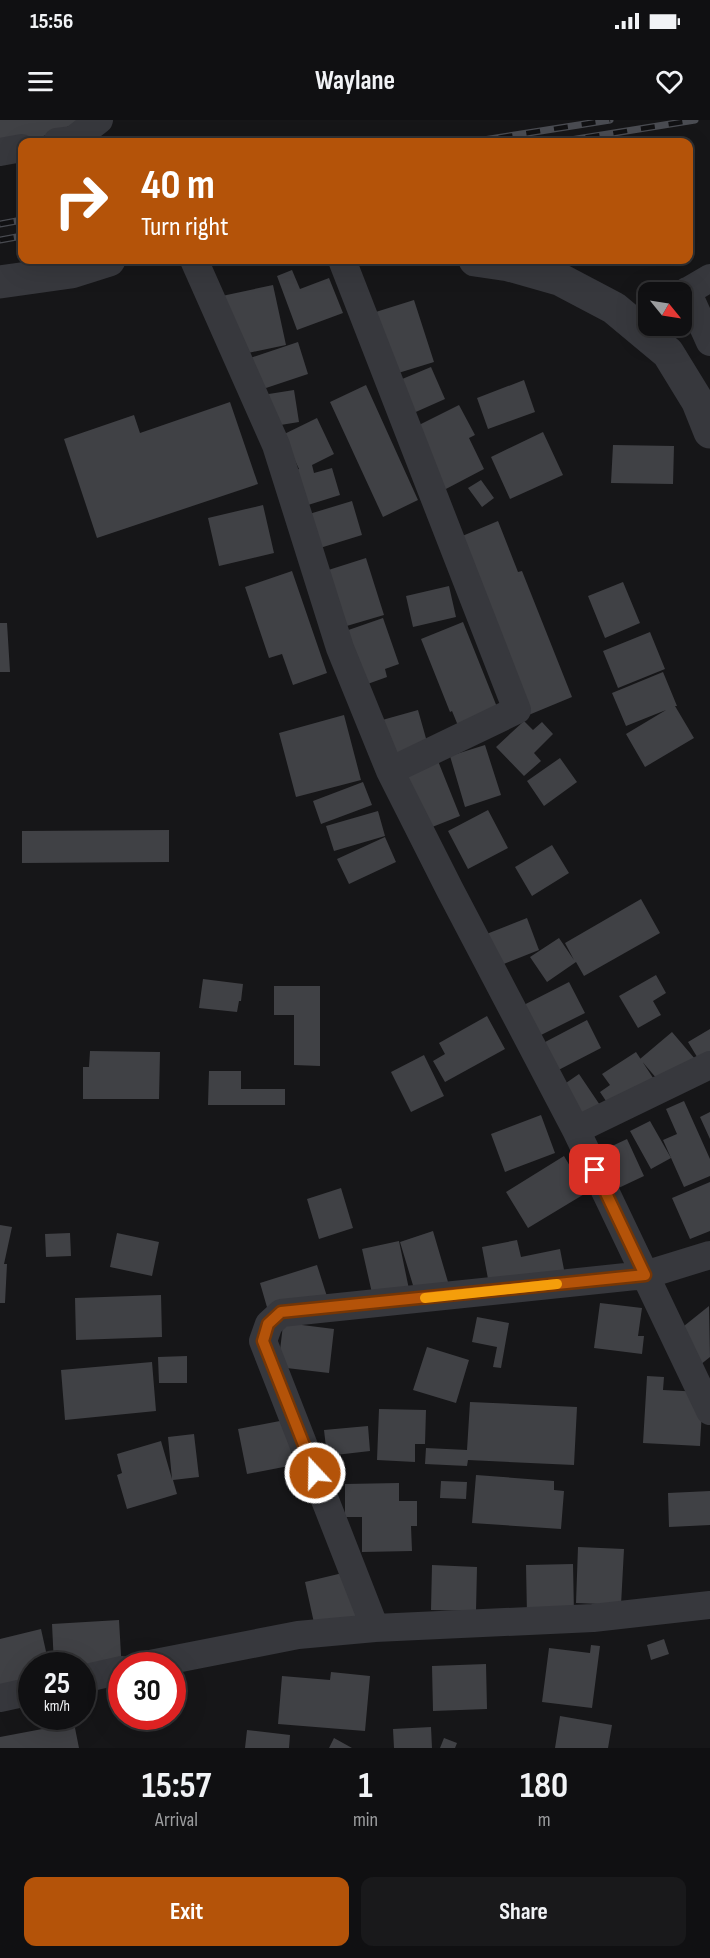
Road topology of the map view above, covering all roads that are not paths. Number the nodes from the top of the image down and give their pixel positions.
1 (99, 120) edge
2 (74, 138) edge
3 (18, 149) edge
4 (0, 152) edge
5 (196, 264) edge
6 (344, 264) edge
7 (502, 264) edge
8 (71, 266) edge
9 (0, 282) edge
10 (693, 288) edge
11 (638, 318) edge
12 (654, 336) edge
13 (710, 342) edge
14 (710, 432) edge
15 (390, 771) junction
16 (710, 1065) edge
17 (576, 1130) junction
18 (710, 1255) edge
19 (645, 1275) junction
20 (710, 1411) edge
21 (710, 1605) edge
22 (375, 1628) junction
23 (186, 1657) edge
24 (18, 1694) edge
25 (0, 1698) edge

1 - 2 street
3 - 4 street
5 - 15 street
6 - 15 street
7 - 11 street
8 - 9 street
10 - 13 street
12 - 14 street
15 - 17 street
16 - 17 street
17 - 19 street
18 - 19 street
19 - 20 street
19 - 22 street
21 - 22 street
22 - 23 street
24 - 25 street

